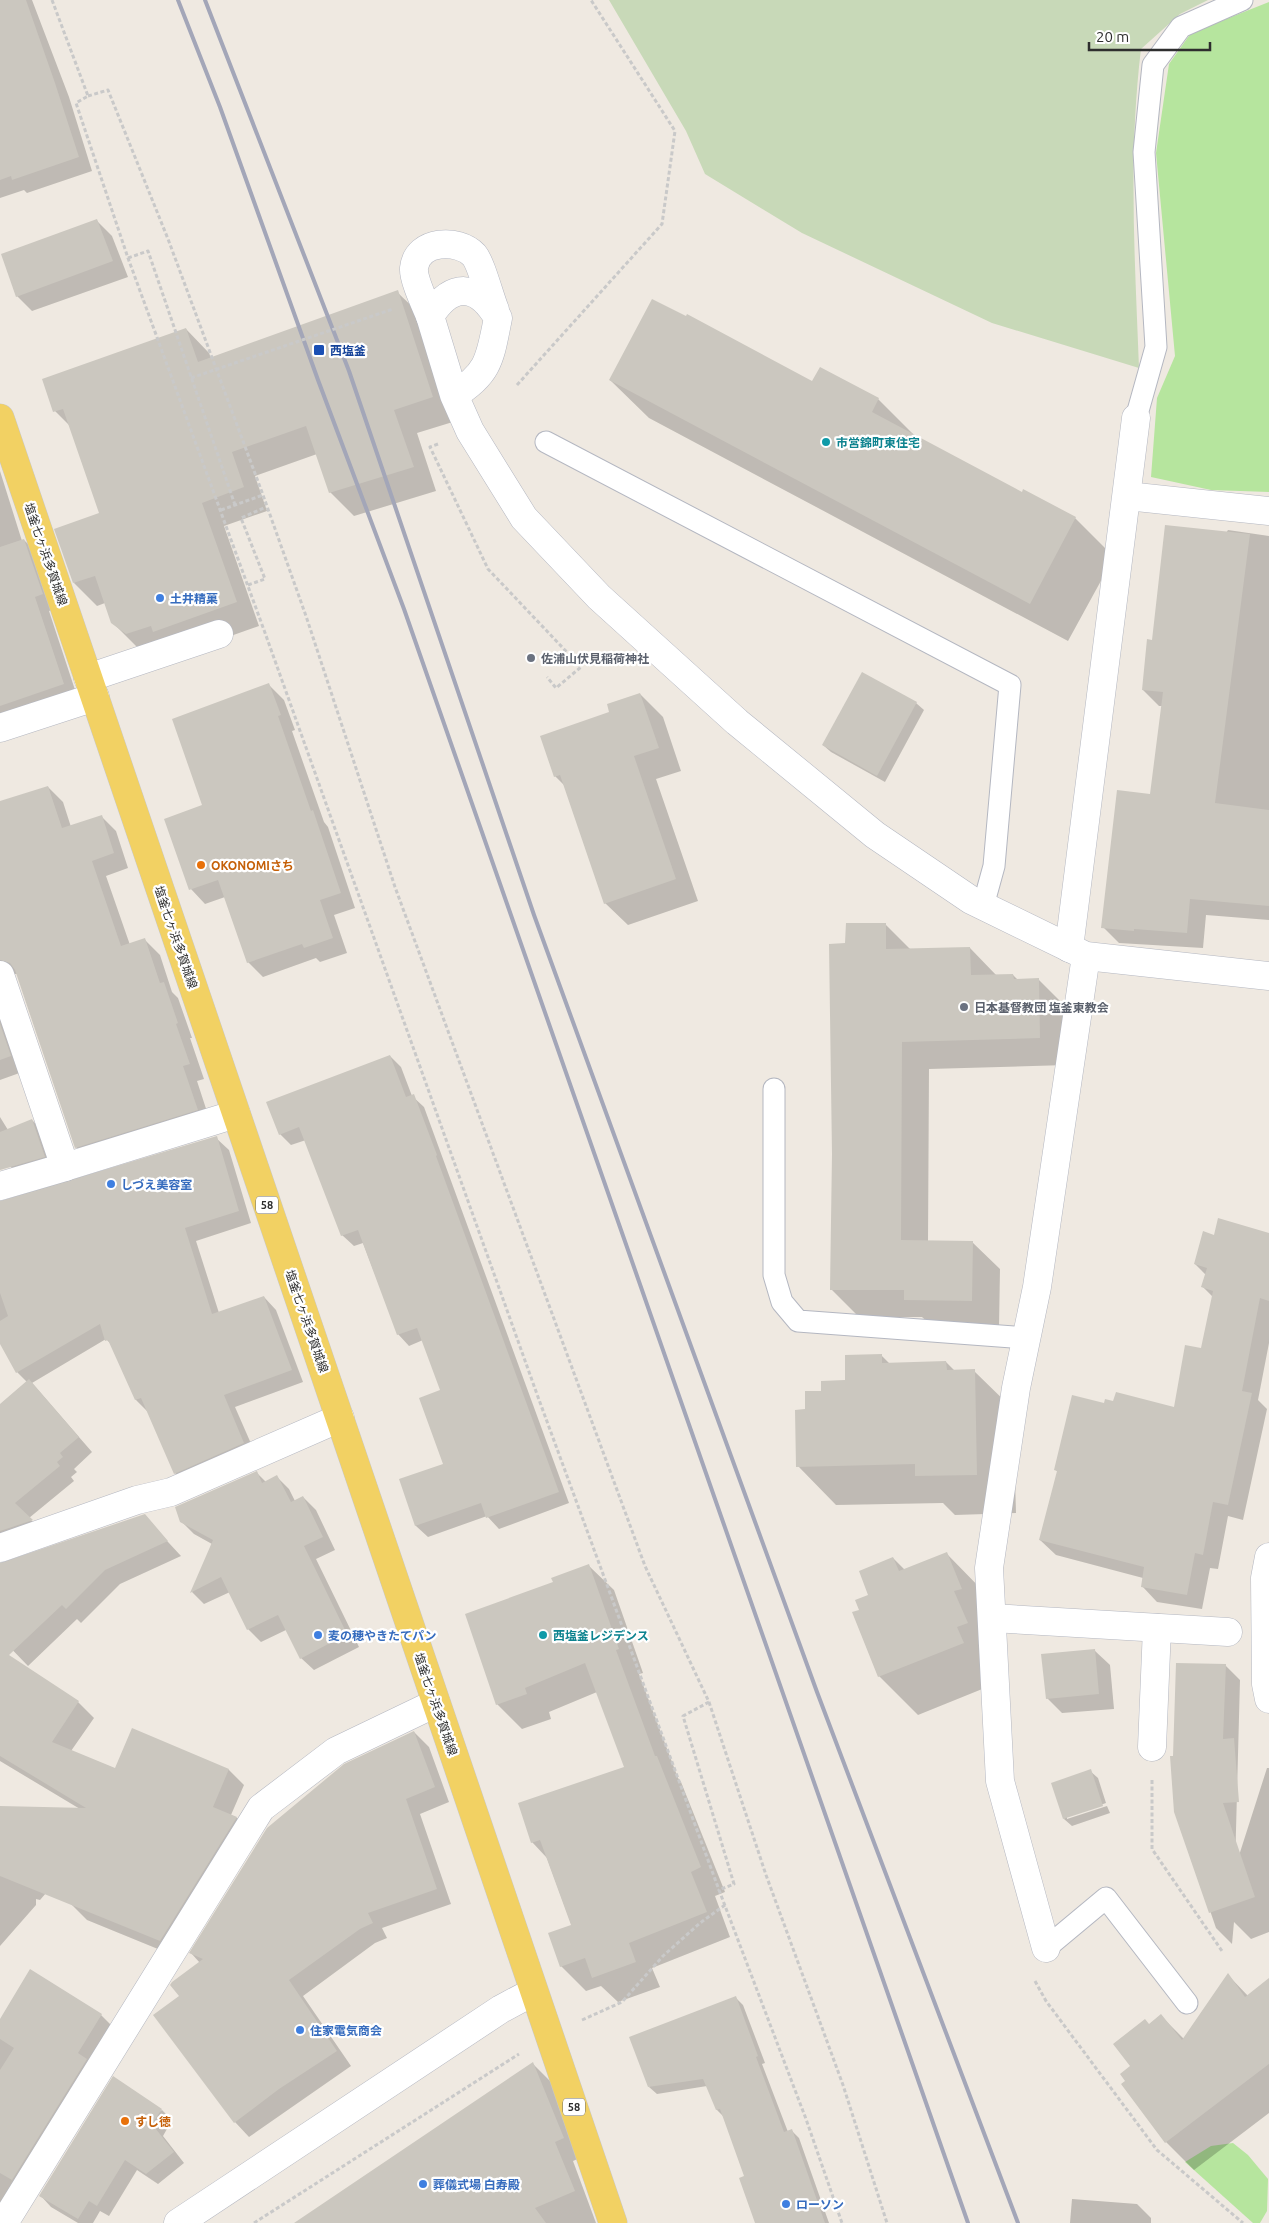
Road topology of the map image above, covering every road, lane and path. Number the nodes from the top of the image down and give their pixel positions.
1 (52, 0) edge
2 (591, 0) edge
3 (1242, 0) edge
4 (88, 96) junction
5 (128, 258) junction
6 (393, 309) dead end
7 (430, 316) junction
8 (498, 318) junction
9 (191, 378) junction
10 (516, 386) dead end
11 (454, 395) junction
12 (0, 418) edge
13 (1136, 418) joint
14 (546, 442) dead end
15 (441, 443) dead end
16 (263, 496) junction
17 (1126, 496) junction
18 (235, 505) junction
19 (266, 507) junction
20 (220, 510) junction
21 (1269, 511) edge
22 (248, 585) junction
23 (259, 614) junction
24 (251, 617) dead end
25 (220, 634) dead end
26 (547, 677) dead end
27 (92, 688) junction
28 (0, 728) edge
29 (983, 906) junction
30 (1078, 952) junction
31 (0, 975) edge
32 (1269, 976) edge
33 (774, 1089) dead end
34 (236, 1114) junction
35 (66, 1168) junction
36 (3, 1179) edge
37 (1026, 1338) junction
38 (340, 1418) junction
39 (0, 1548) edge
40 (1269, 1557) edge
41 (992, 1618) junction
42 (1157, 1628) junction
43 (1228, 1632) dead end
44 (1269, 1700) edge
45 (709, 1702) junction
46 (436, 1703) junction
47 (1152, 1747) joint
48 (719, 1890) junction
49 (725, 1905) junction
50 (1046, 1948) junction
51 (1222, 1951) dead end
52 (533, 1992) junction
53 (1187, 2003) dead end
54 (549, 2036) junction
55 (4, 2223) edge
56 (178, 2223) edge
57 (254, 2223) edge
58 (613, 2223) edge
59 (842, 2223) edge
60 (887, 2223) edge
61 (1243, 2223) edge

1 - 4 path
2 - 10 path
3 - 13 lane
4 - 5 path
4 - 16 path
5 - 9 path
5 - 20 path
6 - 9 path, bridge
7 - 8 street
7 - 8 street
7 - 11 street
8 - 11 street
9 - 18 path
11 - 29 street
12 - 27 main road, 塩釜七ヶ浜多賀城線 / 58
13 - 17 street
14 - 29 lane
15 - 26 path
16 - 18 path
16 - 19 path
17 - 21 street
17 - 30 street
18 - 20 path
19 - 22 path
19 - 45 path
20 - 22 path
22 - 23 path
23 - 24 path
23 - 48 path
25 - 27 street
27 - 28 street
27 - 34 main road, 塩釜七ヶ浜多賀城線 / 58
29 - 30 street
30 - 32 street
30 - 37 street
31 - 35 street
33 - 37 lane
34 - 35 street
34 - 38 main road, 塩釜七ヶ浜多賀城線 / 58
35 - 36 street
37 - 41 street
38 - 39 street
38 - 46 main road, 塩釜七ヶ浜多賀城線 / 58
40 - 44 street
41 - 42 street
41 - 50 street
42 - 43 street
42 - 47 street
45 - 48 path
45 - 60 path
46 - 52 main road, 塩釜七ヶ浜多賀城線 / 58
46 - 55 street
47 - 51 path
48 - 49 path
49 - 54 path
49 - 59 path
50 - 53 lane
50 - 61 path
52 - 54 main road, 塩釜七ヶ浜多賀城線 / 58
52 - 56 street
54 - 57 path
54 - 58 main road, 塩釜七ヶ浜多賀城線 / 58

